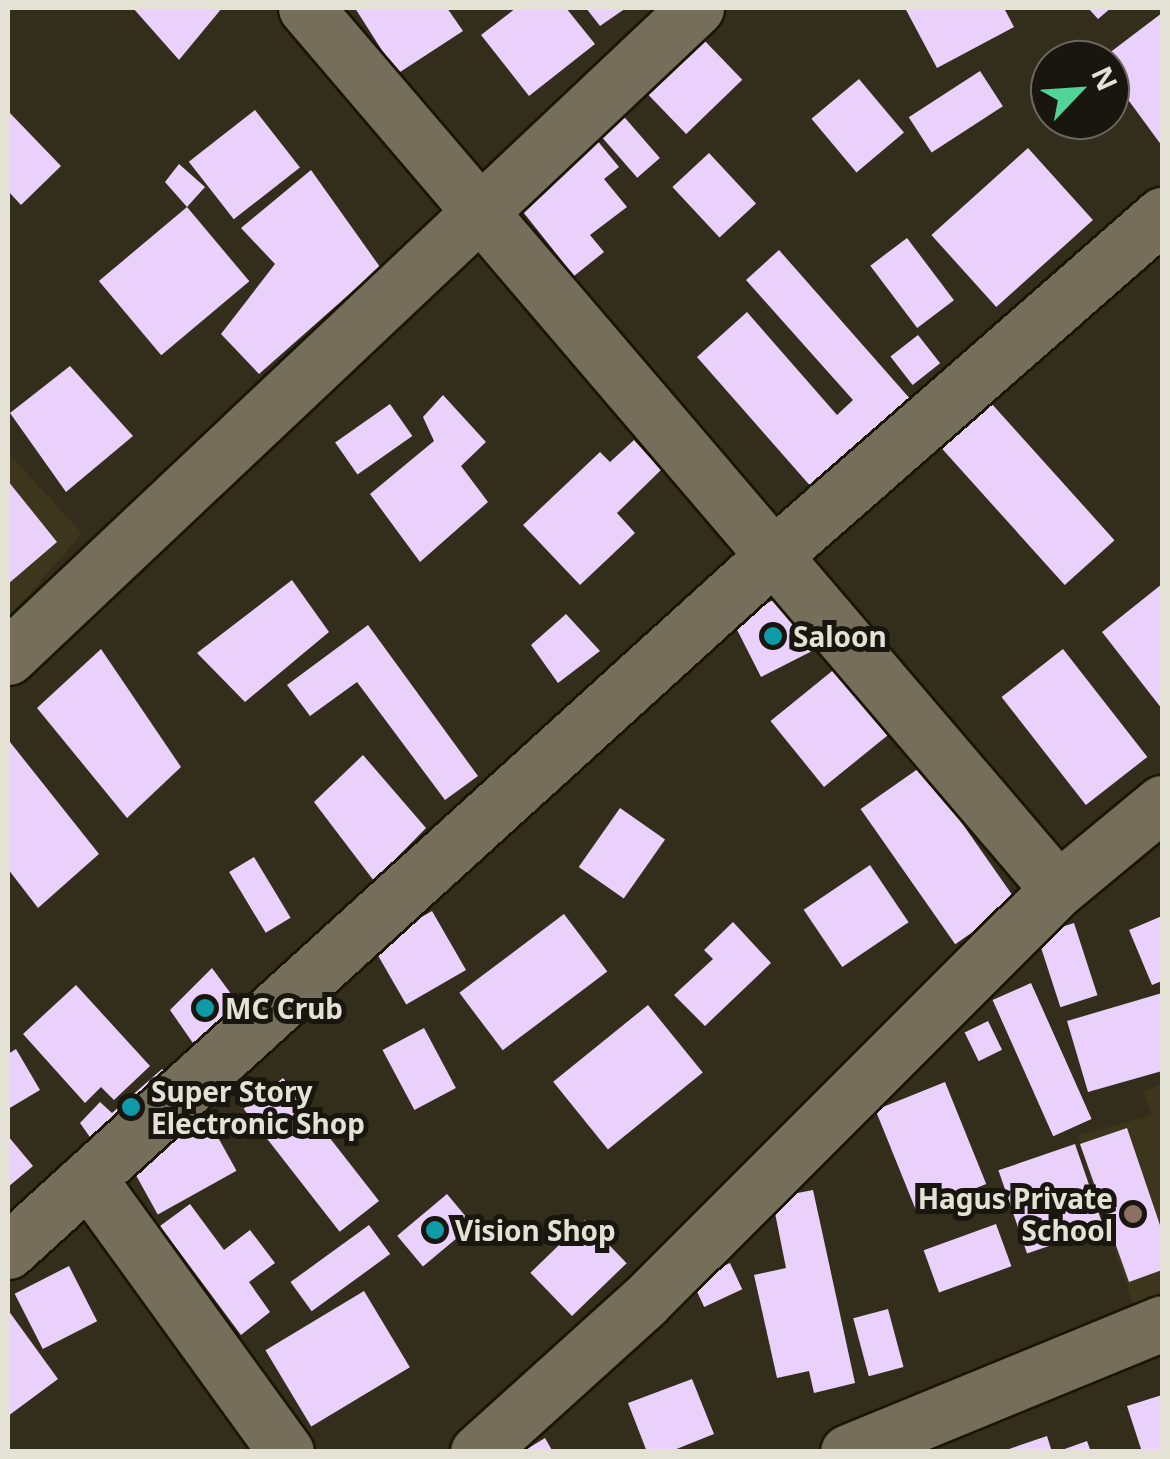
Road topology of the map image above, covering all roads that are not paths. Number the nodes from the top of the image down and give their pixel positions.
1 (306, 8) edge
2 (696, 8) edge
3 (1162, 215) edge
4 (479, 218) junction
5 (774, 555) junction
6 (8, 657) edge
7 (1162, 803) edge
8 (1058, 888) junction
9 (90, 1181) junction
10 (8, 1251) edge
11 (1162, 1323) edge
12 (286, 1452) edge
13 (478, 1452) edge
14 (848, 1452) edge

1 - 4 street
2 - 4 street
3 - 5 street
4 - 5 street
4 - 6 street
5 - 8 street
5 - 9 street
7 - 8 street
8 - 13 street
9 - 10 street
9 - 12 street
11 - 14 street

